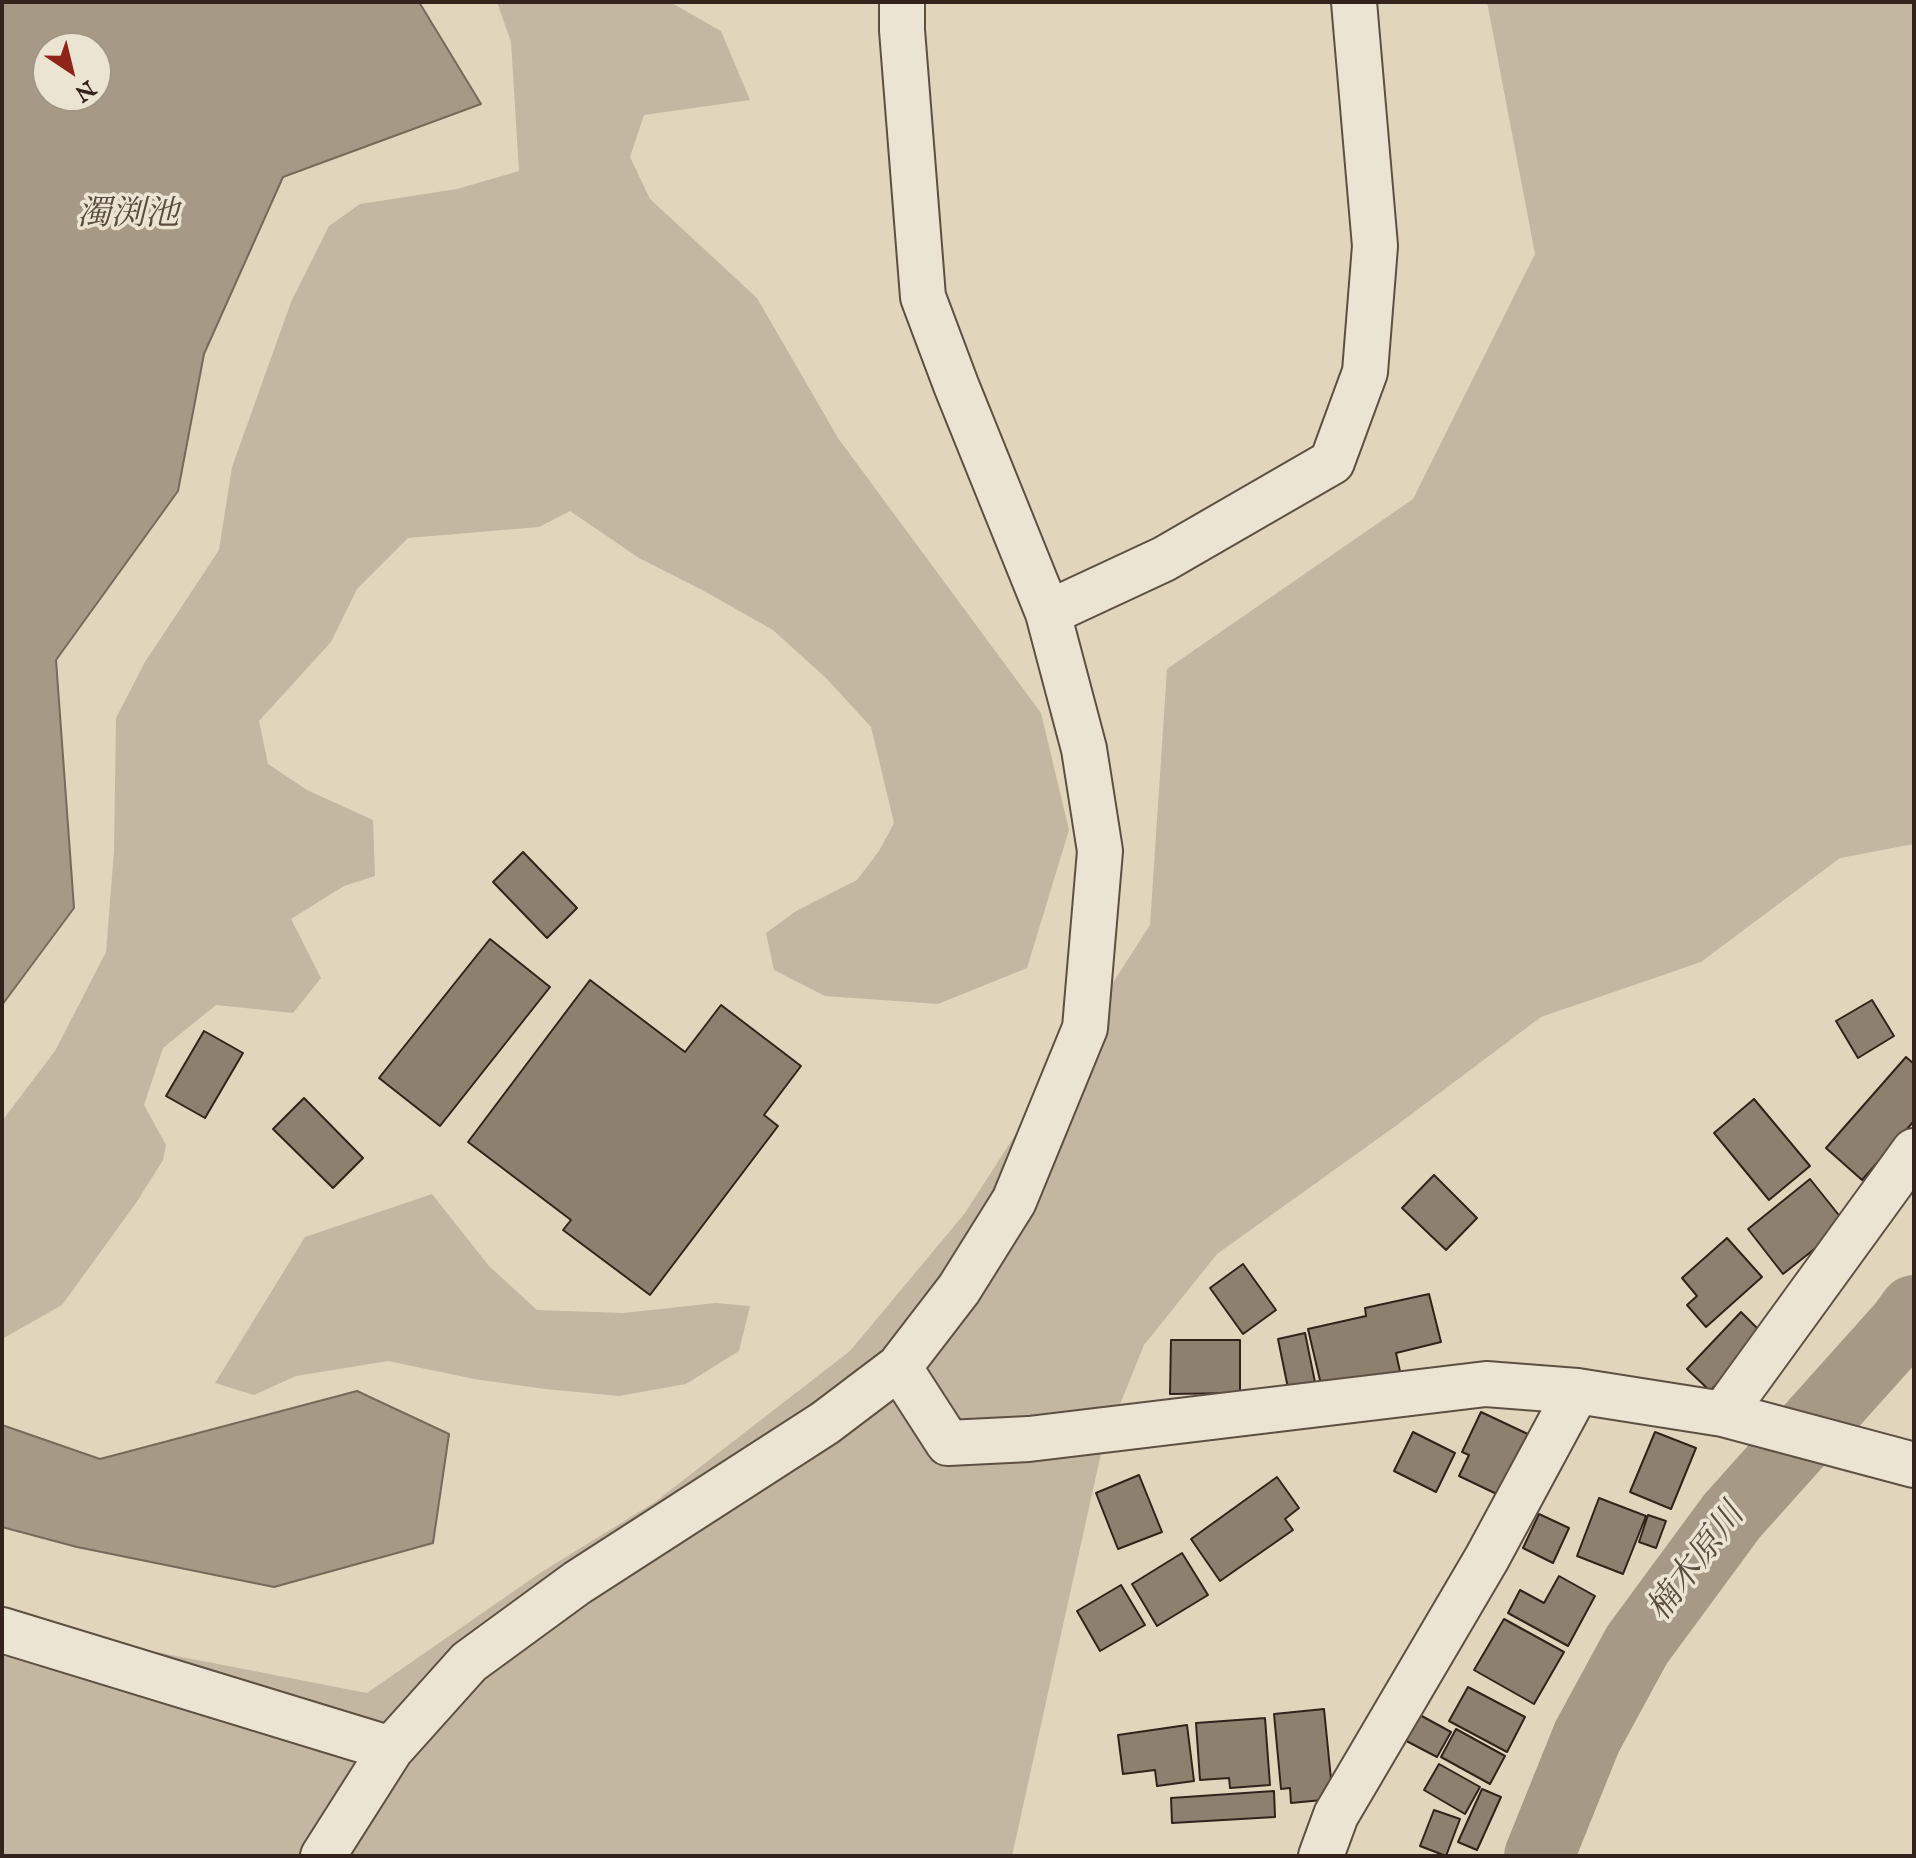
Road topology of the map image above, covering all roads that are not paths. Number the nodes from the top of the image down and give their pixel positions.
1 (902, 2) edge
2 (1354, 2) edge
3 (1048, 613) junction
4 (1914, 1151) edge
5 (899, 1367) junction
6 (1577, 1391) junction
7 (1738, 1417) junction
8 (1895, 1460) edge
9 (2, 1630) edge
10 (391, 1749) junction
11 (323, 1856) edge
12 (1321, 1856) edge

1 - 3 street
2 - 3 street
3 - 5 street
4 - 7 street
5 - 6 street
5 - 10 street
6 - 7 street
6 - 12 street
7 - 8 street
9 - 10 street
10 - 11 street

